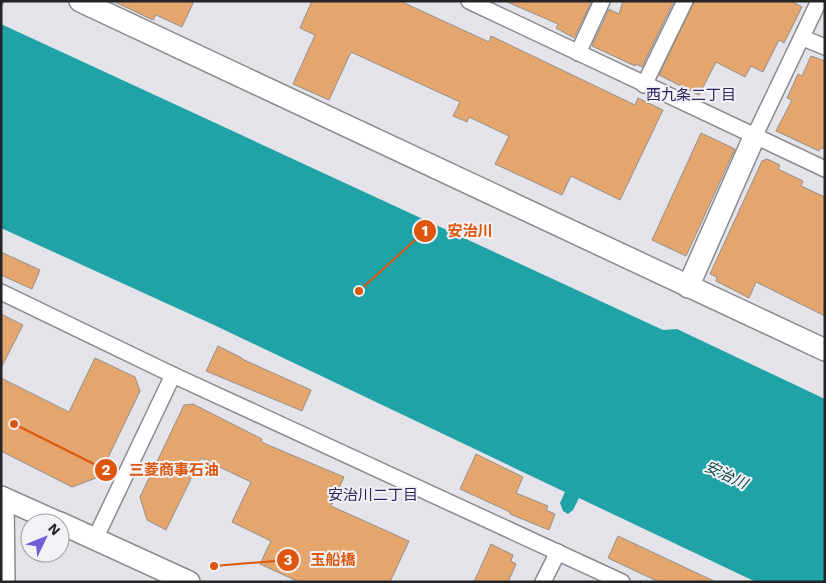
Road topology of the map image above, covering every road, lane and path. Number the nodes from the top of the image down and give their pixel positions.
1 (80, 1) edge
2 (469, 1) edge
3 (602, 1) edge
4 (685, 1) edge
5 (819, 1) edge
6 (803, 38) junction
7 (825, 47) edge
8 (578, 53) junction
9 (644, 85) junction
10 (756, 136) junction
11 (825, 169) edge
12 (688, 287) junction
13 (1, 292) edge
14 (825, 350) edge
15 (173, 374) junction
16 (2, 497) edge
17 (38, 513) edge
18 (70, 528) edge
19 (95, 539) junction
20 (558, 552) junction
21 (4, 582) edge
22 (189, 582) edge
23 (543, 582) edge
24 (622, 582) edge

1 - 12 street
2 - 8 street
3 - 8 street
4 - 9 street
5 - 6 street
6 - 7 street
6 - 10 street
8 - 9 street
9 - 10 street
10 - 11 street
10 - 12 street
12 - 14 street
13 - 15 street
15 - 19 street
15 - 20 street
16 - 17 street
16 - 21 street
18 - 19 street
19 - 22 street
20 - 23 street
20 - 24 street

